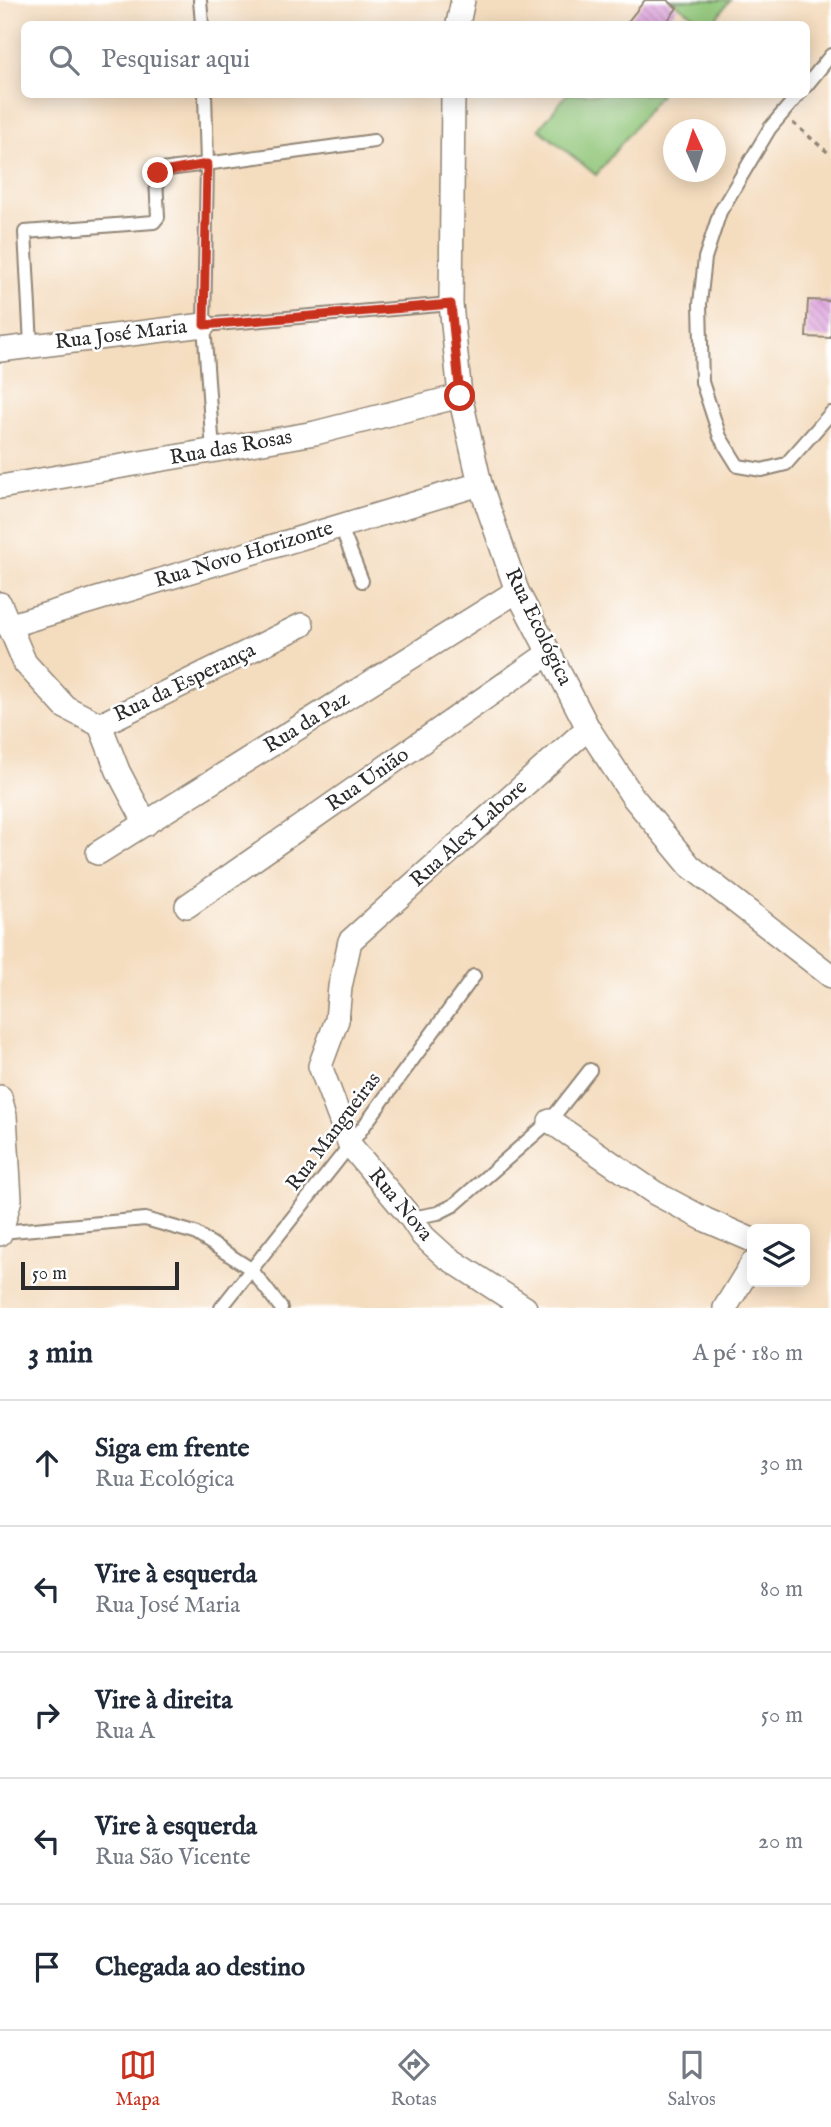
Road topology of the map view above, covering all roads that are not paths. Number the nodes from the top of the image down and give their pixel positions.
1 (200, 0) edge
2 (463, 0) edge
3 (202, 21) edge
4 (459, 21) edge
5 (831, 55) edge
6 (810, 82) edge
7 (205, 98) edge
8 (453, 98) edge
9 (796, 98) edge
10 (374, 141) dead end
11 (207, 164) junction
12 (451, 304) junction
13 (204, 325) junction
14 (31, 345) junction
15 (0, 350) edge
16 (460, 396) junction
17 (831, 413) edge
18 (213, 450) junction
19 (480, 484) junction
20 (0, 487) edge
21 (340, 526) junction
22 (362, 581) dead end
23 (517, 591) junction
24 (4, 615) edge
25 (302, 625) dead end
26 (549, 653) junction
27 (100, 725) junction
28 (587, 727) junction
29 (146, 824) junction
30 (98, 853) dead end
31 (187, 906) dead end
32 (474, 976) dead end
33 (831, 976) edge
34 (320, 1066) joint
35 (590, 1070) dead end
36 (0, 1097) edge
37 (550, 1121) junction
38 (350, 1145) junction
39 (411, 1218) junction
40 (1, 1233) edge
41 (747, 1238) edge
42 (251, 1269) junction
43 (747, 1272) edge
44 (221, 1308) edge
45 (281, 1308) edge
46 (525, 1308) edge
47 (725, 1308) edge

1 - 3 lane
2 - 4 street
5 - 6 lane
7 - 11 lane
8 - 12 street, Rua Ecológica
9 - 17 lane
10 - 11 lane
11 - 13 lane
11 - 14 lane
12 - 13 lane, Rua José Maria
12 - 16 street, Rua Ecológica
13 - 14 street, Rua José Maria
13 - 18 lane
14 - 15 street, Rua José Maria
16 - 18 street, Rua das Rosas
16 - 19 street, Rua Ecológica
18 - 20 street, Rua das Rosas
19 - 21 street, Rua Novo Horizonte
19 - 23 street, Rua Ecológica
21 - 22 lane
21 - 24 street, Rua Novo Horizonte
23 - 26 street, Rua Ecológica
23 - 29 street, Rua da Paz
24 - 27 street, Rua da Esperança
25 - 27 street, Rua da Esperança
26 - 28 street, Rua Ecológica
26 - 31 street, Rua União
27 - 29 street
28 - 33 street, Rua Ecológica
28 - 34 street, Rua Alex Labore
29 - 30 street, Rua da Paz
32 - 38 lane, Rua Mangueiras
34 - 38 street, Rua Nova
35 - 37 lane
36 - 40 street
37 - 39 lane
37 - 41 street
38 - 39 street, Rua Nova
38 - 42 lane, Rua Mangueiras
39 - 46 street, Rua Nova
40 - 42 lane
42 - 44 lane, Rua Mangueiras
42 - 45 lane
43 - 47 street

